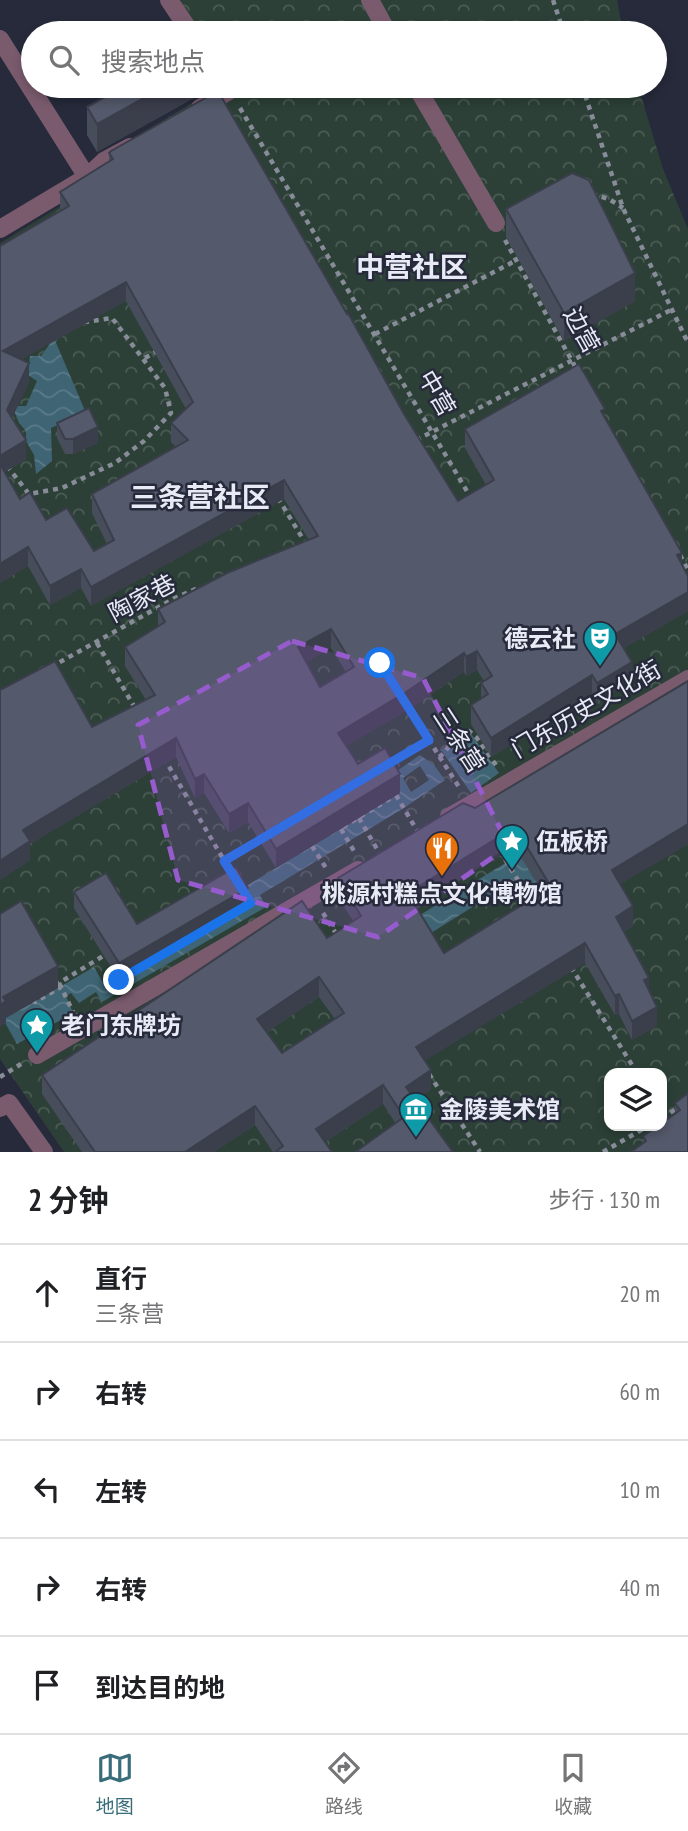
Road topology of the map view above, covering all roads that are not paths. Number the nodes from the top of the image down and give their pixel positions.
1 (169, 0) edge
2 (370, 0) edge
3 (183, 21) edge
4 (381, 21) edge
5 (0, 39) edge
6 (21, 72) edge
7 (37, 98) edge
8 (218, 98) edge
9 (423, 98) edge
10 (183, 117) edge
11 (148, 136) edge
12 (87, 177) junction
13 (496, 223) dead end
14 (0, 229) edge
15 (688, 679) edge
16 (419, 835) edge
17 (382, 856) edge
18 (37, 1055) dead end
19 (5, 1106) edge
20 (44, 1152) edge

1 - 3 street
2 - 4 street
5 - 6 street
7 - 12 street
8 - 10 street
9 - 13 street
11 - 12 street
12 - 14 street
15 - 16 street, 门东历史文化街
17 - 18 street
19 - 20 street

